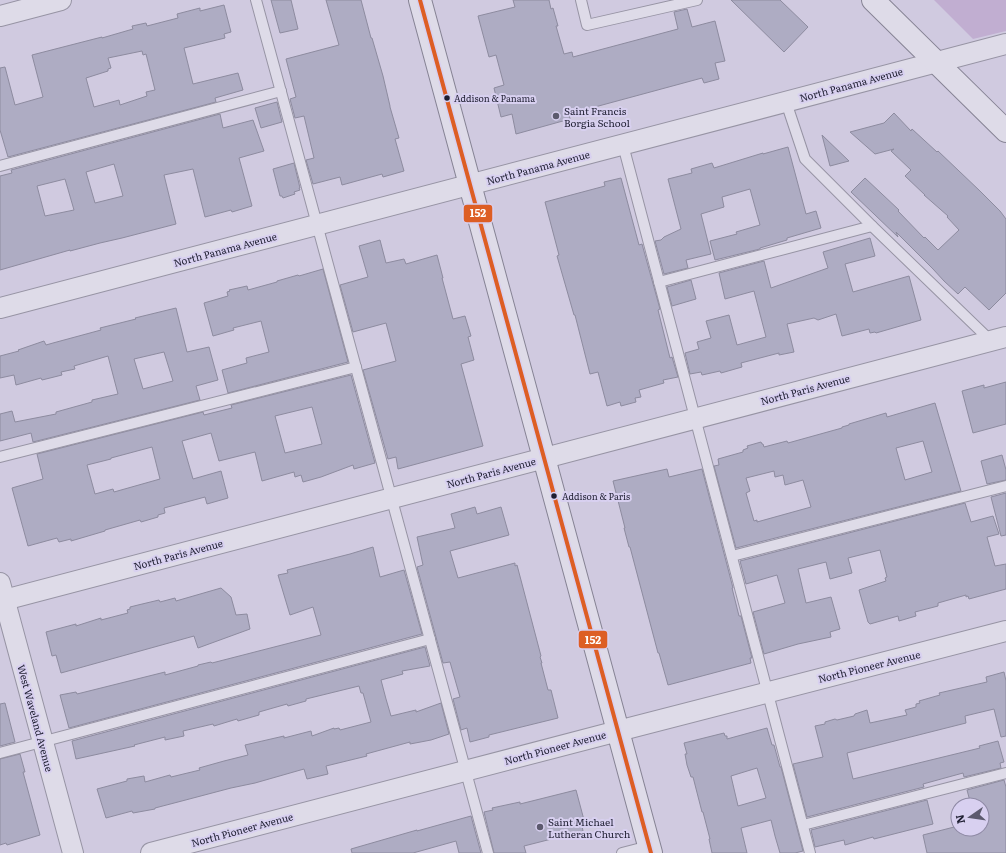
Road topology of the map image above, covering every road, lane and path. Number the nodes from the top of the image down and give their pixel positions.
1 (61, 0) edge
2 (256, 0) edge
3 (420, 0) edge
4 (581, 0) edge
5 (697, 0) edge
6 (873, 0) edge
7 (0, 16) edge
8 (1006, 44) edge
9 (936, 62) junction
10 (281, 91) junction
11 (786, 102) junction
12 (1006, 130) edge
13 (623, 145) junction
14 (0, 166) edge
15 (470, 185) junction
16 (318, 225) junction
17 (872, 226) junction
18 (659, 282) junction
19 (0, 308) edge
20 (998, 339) edge
21 (356, 367) junction
22 (695, 418) junction
23 (0, 457) edge
24 (544, 458) junction
25 (1006, 486) edge
26 (392, 498) junction
27 (732, 556) junction
28 (2, 595) edge
29 (1006, 631) edge
30 (430, 639) junction
31 (768, 692) junction
32 (618, 731) junction
33 (43, 742) junction
34 (0, 753) edge
35 (466, 770) junction
36 (1006, 773) edge
37 (803, 825) junction
38 (650, 849) edge
39 (73, 853) edge
40 (151, 853) edge
41 (488, 853) edge
42 (622, 853) edge
43 (810, 853) edge

1 - 7 street
2 - 10 lane
3 - 15 street
4 - 5 lane
6 - 9 street
8 - 9 street, North Panama Avenue
9 - 11 street, North Panama Avenue
9 - 12 street
10 - 14 lane
10 - 16 lane
11 - 13 street, North Panama Avenue
11 - 17 lane
13 - 15 street, North Panama Avenue
13 - 18 lane
15 - 16 street, North Panama Avenue
15 - 24 street
16 - 19 street, North Panama Avenue
16 - 21 lane
17 - 18 lane
17 - 20 lane
18 - 22 lane
20 - 22 street, North Paris Avenue
21 - 23 lane
21 - 26 lane
22 - 24 street, North Paris Avenue
22 - 27 lane
24 - 26 street, North Paris Avenue
24 - 32 street
25 - 27 lane
26 - 28 street, North Paris Avenue
26 - 30 lane
27 - 31 lane
28 - 33 street, West Waveland Avenue
29 - 31 street, North Pioneer Avenue
30 - 33 lane
30 - 35 lane
31 - 32 street, North Pioneer Avenue
31 - 37 lane
32 - 35 street, North Pioneer Avenue
32 - 38 street
33 - 34 lane
33 - 39 street, West Waveland Avenue
35 - 40 street, North Pioneer Avenue
35 - 41 lane
36 - 37 lane
37 - 43 lane
38 - 42 lane

